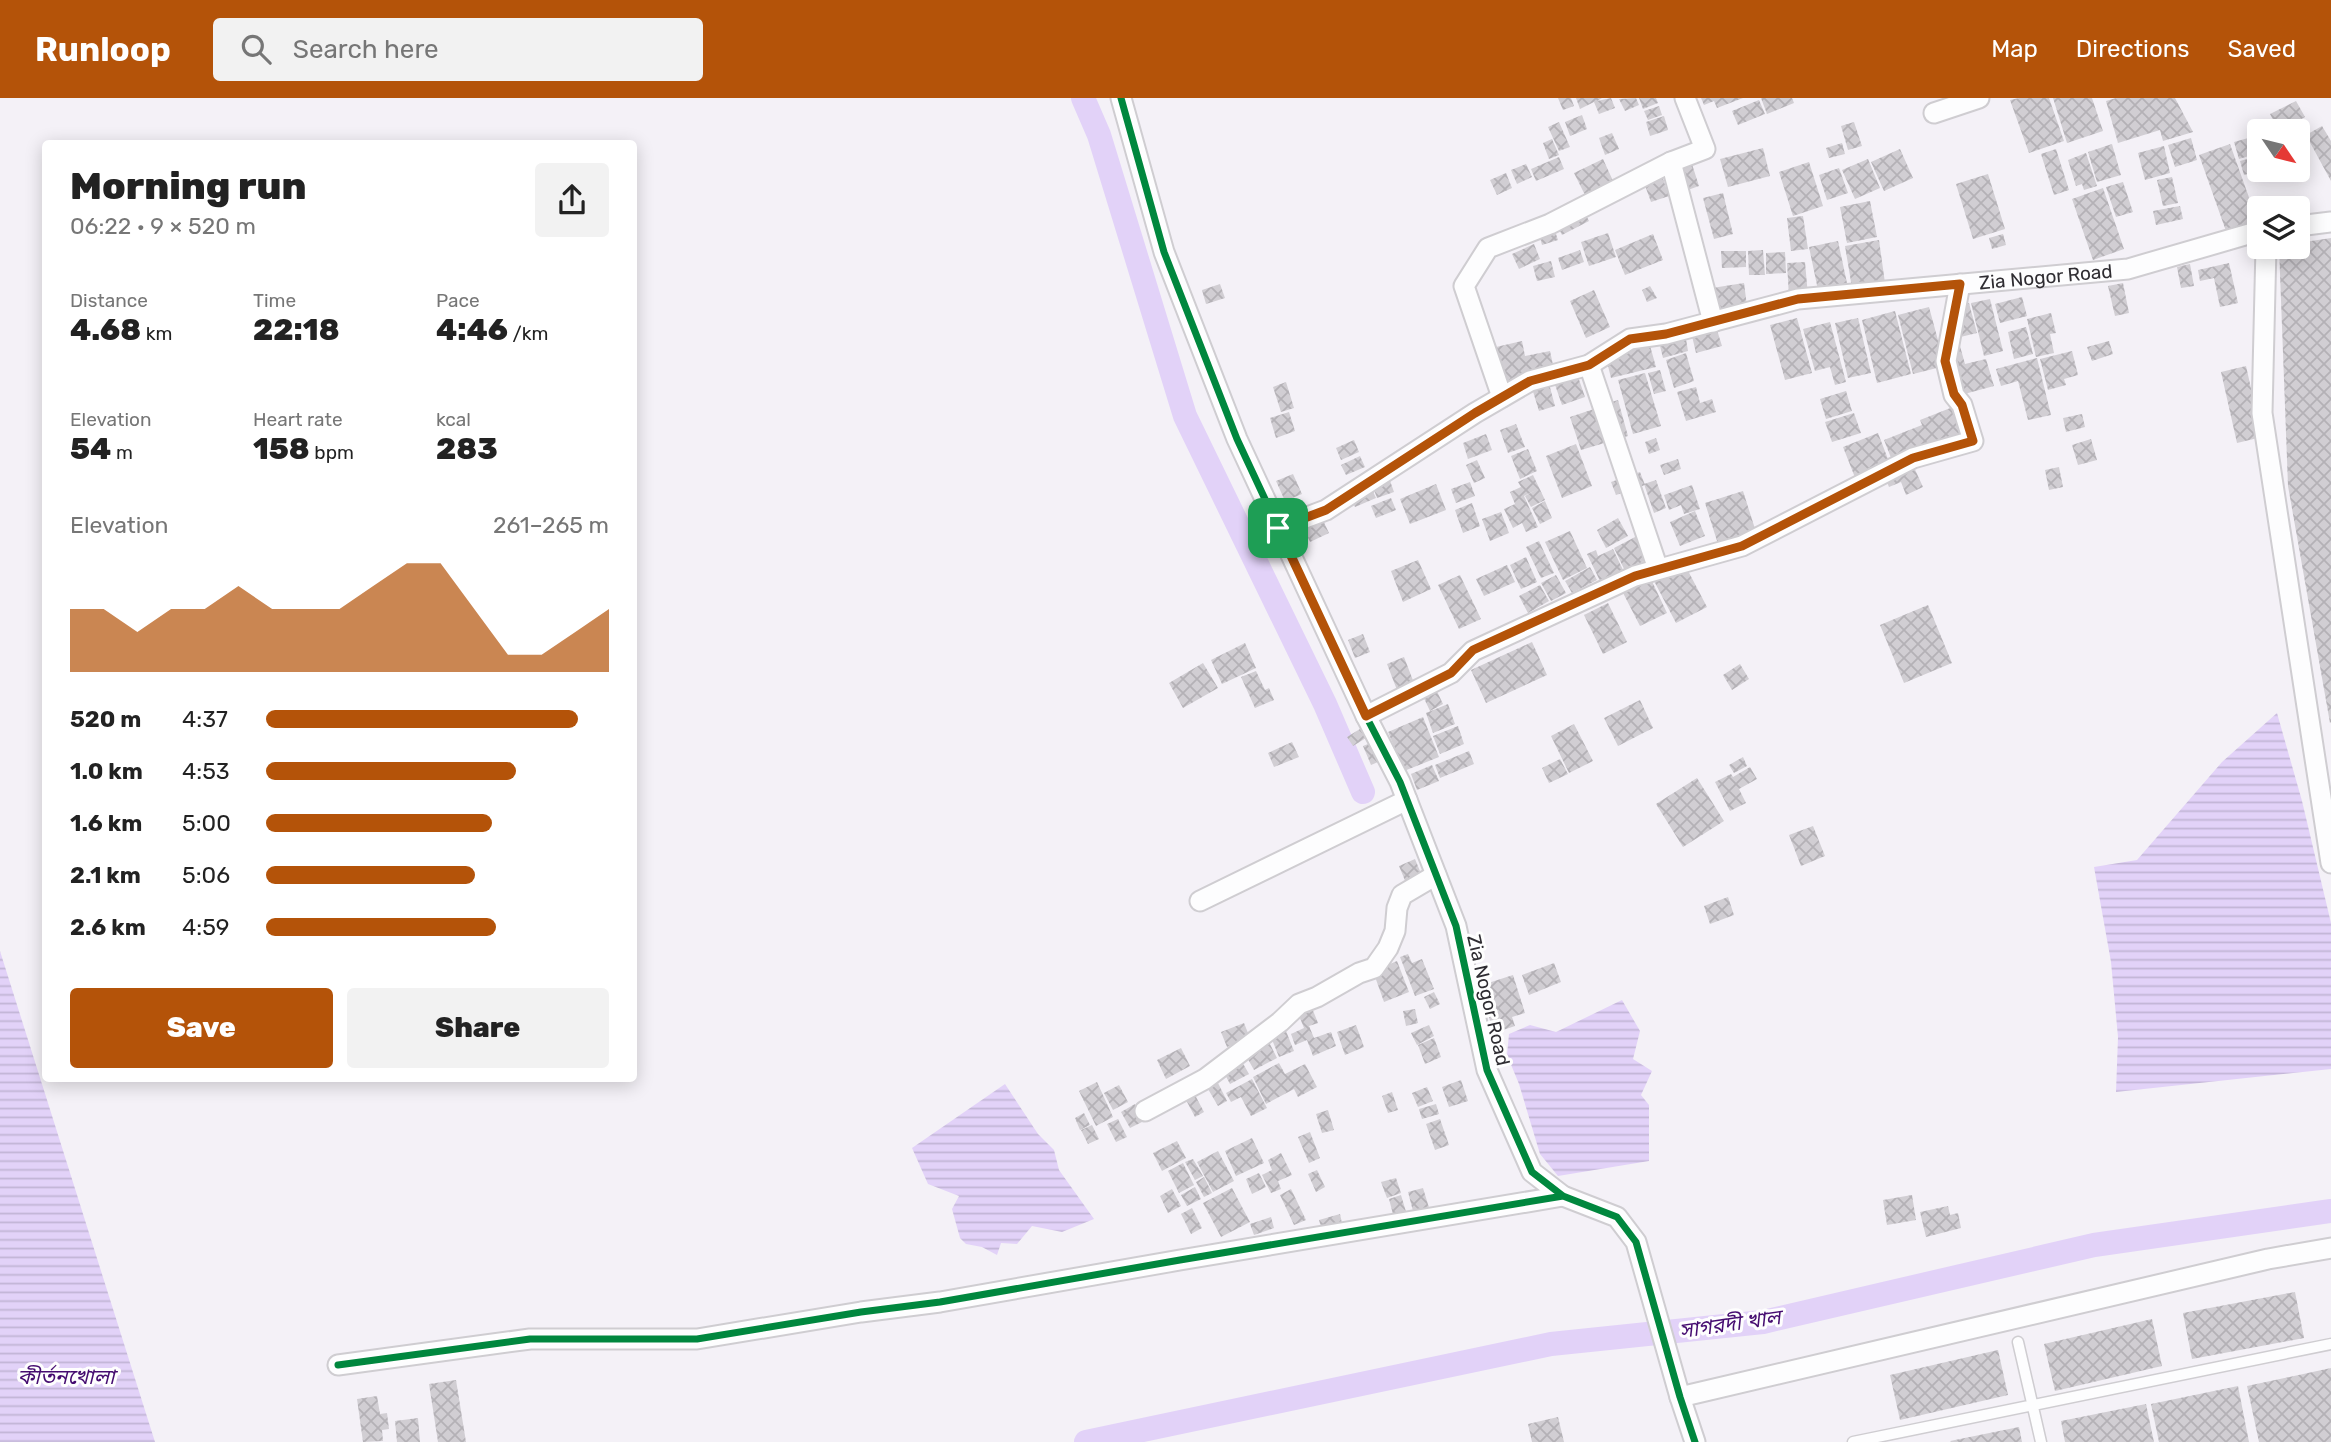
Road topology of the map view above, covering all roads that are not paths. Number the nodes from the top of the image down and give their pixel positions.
1 (1121, 98) edge
2 (1685, 98) edge
3 (1979, 98) edge
4 (1934, 113) dead end
5 (1671, 162) junction
6 (2331, 222) edge
7 (2310, 225) edge
8 (2247, 235) edge
9 (2266, 259) edge
10 (1960, 284) junction
11 (1713, 322) junction
12 (1589, 365) junction
13 (1502, 397) junction
14 (1278, 528) junction
15 (1658, 569) junction
16 (1366, 716) junction
17 (1407, 800) junction
18 (2331, 863) edge
19 (1436, 875) junction
20 (1200, 901) dead end
21 (1145, 1111) dead end
22 (1563, 1196) junction
23 (2331, 1248) edge
24 (2018, 1342) dead end
25 (2331, 1344) edge
26 (338, 1365) dead end
27 (1678, 1388) junction
28 (2034, 1407) junction
29 (1695, 1442) edge
30 (1853, 1442) edge
31 (2041, 1442) edge

1 - 14 street, Zia Nogor Road
2 - 5 street
3 - 4 street
5 - 11 street
5 - 13 street
6 - 7 street
8 - 10 street, Zia Nogor Road
9 - 18 street
10 - 11 street, Zia Nogor Road
10 - 15 street
11 - 12 street, Zia Nogor Road
12 - 13 street, Zia Nogor Road
12 - 15 street
13 - 14 street, Zia Nogor Road
14 - 16 street, Zia Nogor Road
15 - 16 street
16 - 17 street, Zia Nogor Road
17 - 19 street, Zia Nogor Road
17 - 20 street
19 - 21 street
19 - 22 street, Zia Nogor Road
22 - 26 street
22 - 27 street, Zia Nogor Road
23 - 27 street
24 - 28 lane
25 - 28 lane
27 - 29 street, Zia Nogor Road
28 - 30 lane
28 - 31 lane

